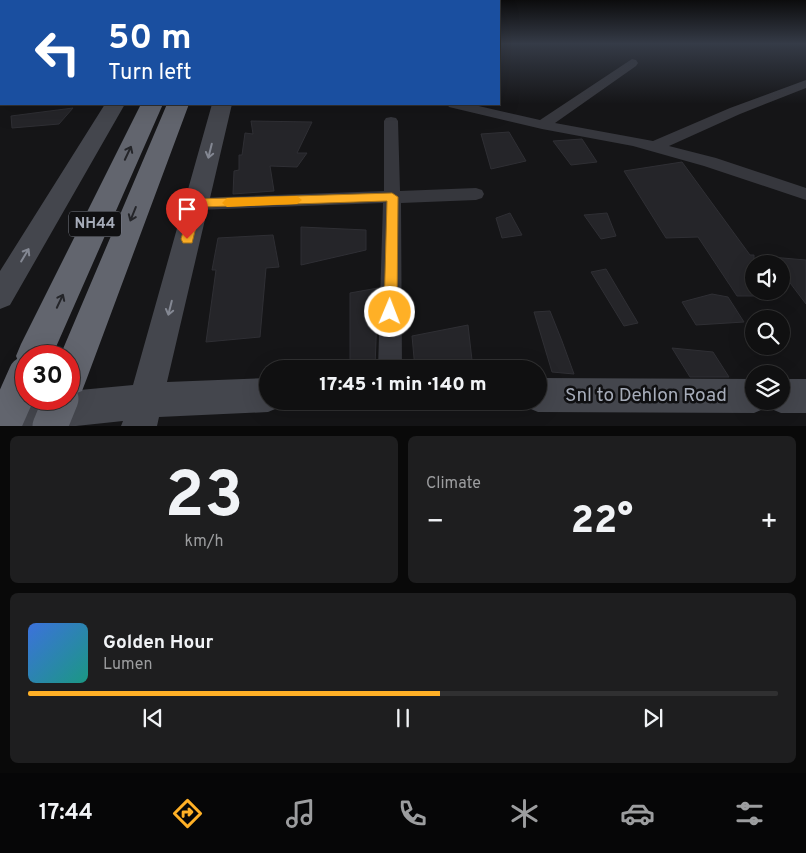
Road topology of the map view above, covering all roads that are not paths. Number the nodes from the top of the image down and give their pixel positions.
1 (631, 64) edge
2 (806, 84) edge
3 (114, 105) edge
4 (152, 105) edge
5 (178, 105) edge
6 (222, 105) edge
7 (458, 105) edge
8 (391, 121) dead end
9 (542, 125) junction
10 (655, 146) junction
11 (476, 194) dead end
12 (806, 194) edge
13 (392, 197) junction
14 (197, 204) junction
15 (0, 296) edge
16 (39, 345) edge
17 (80, 348) edge
18 (390, 360) edge
19 (259, 395) edge
20 (547, 396) edge
21 (745, 396) edge
22 (790, 396) edge
23 (806, 396) edge
24 (15, 399) edge
25 (57, 410) edge
26 (143, 413) edge
27 (0, 416) edge
28 (3, 426) edge
29 (50, 426) edge

1 - 9 street
2 - 10 street
15 -> 3 street
16 -> 4 highway, NH44
5 -> 17 highway, NH44
6 -> 14 street
7 - 9 street
8 - 13 street
9 - 10 street
10 - 12 street
11 - 13 street
13 - 14 street
13 - 18 street
14 -> 26 street
19 - 26 street
20 - 21 street, Snl to Dehlon Road
22 - 23 street
24 - 28 highway, NH44, bridge
25 - 29 highway, bridge
26 - 27 street

